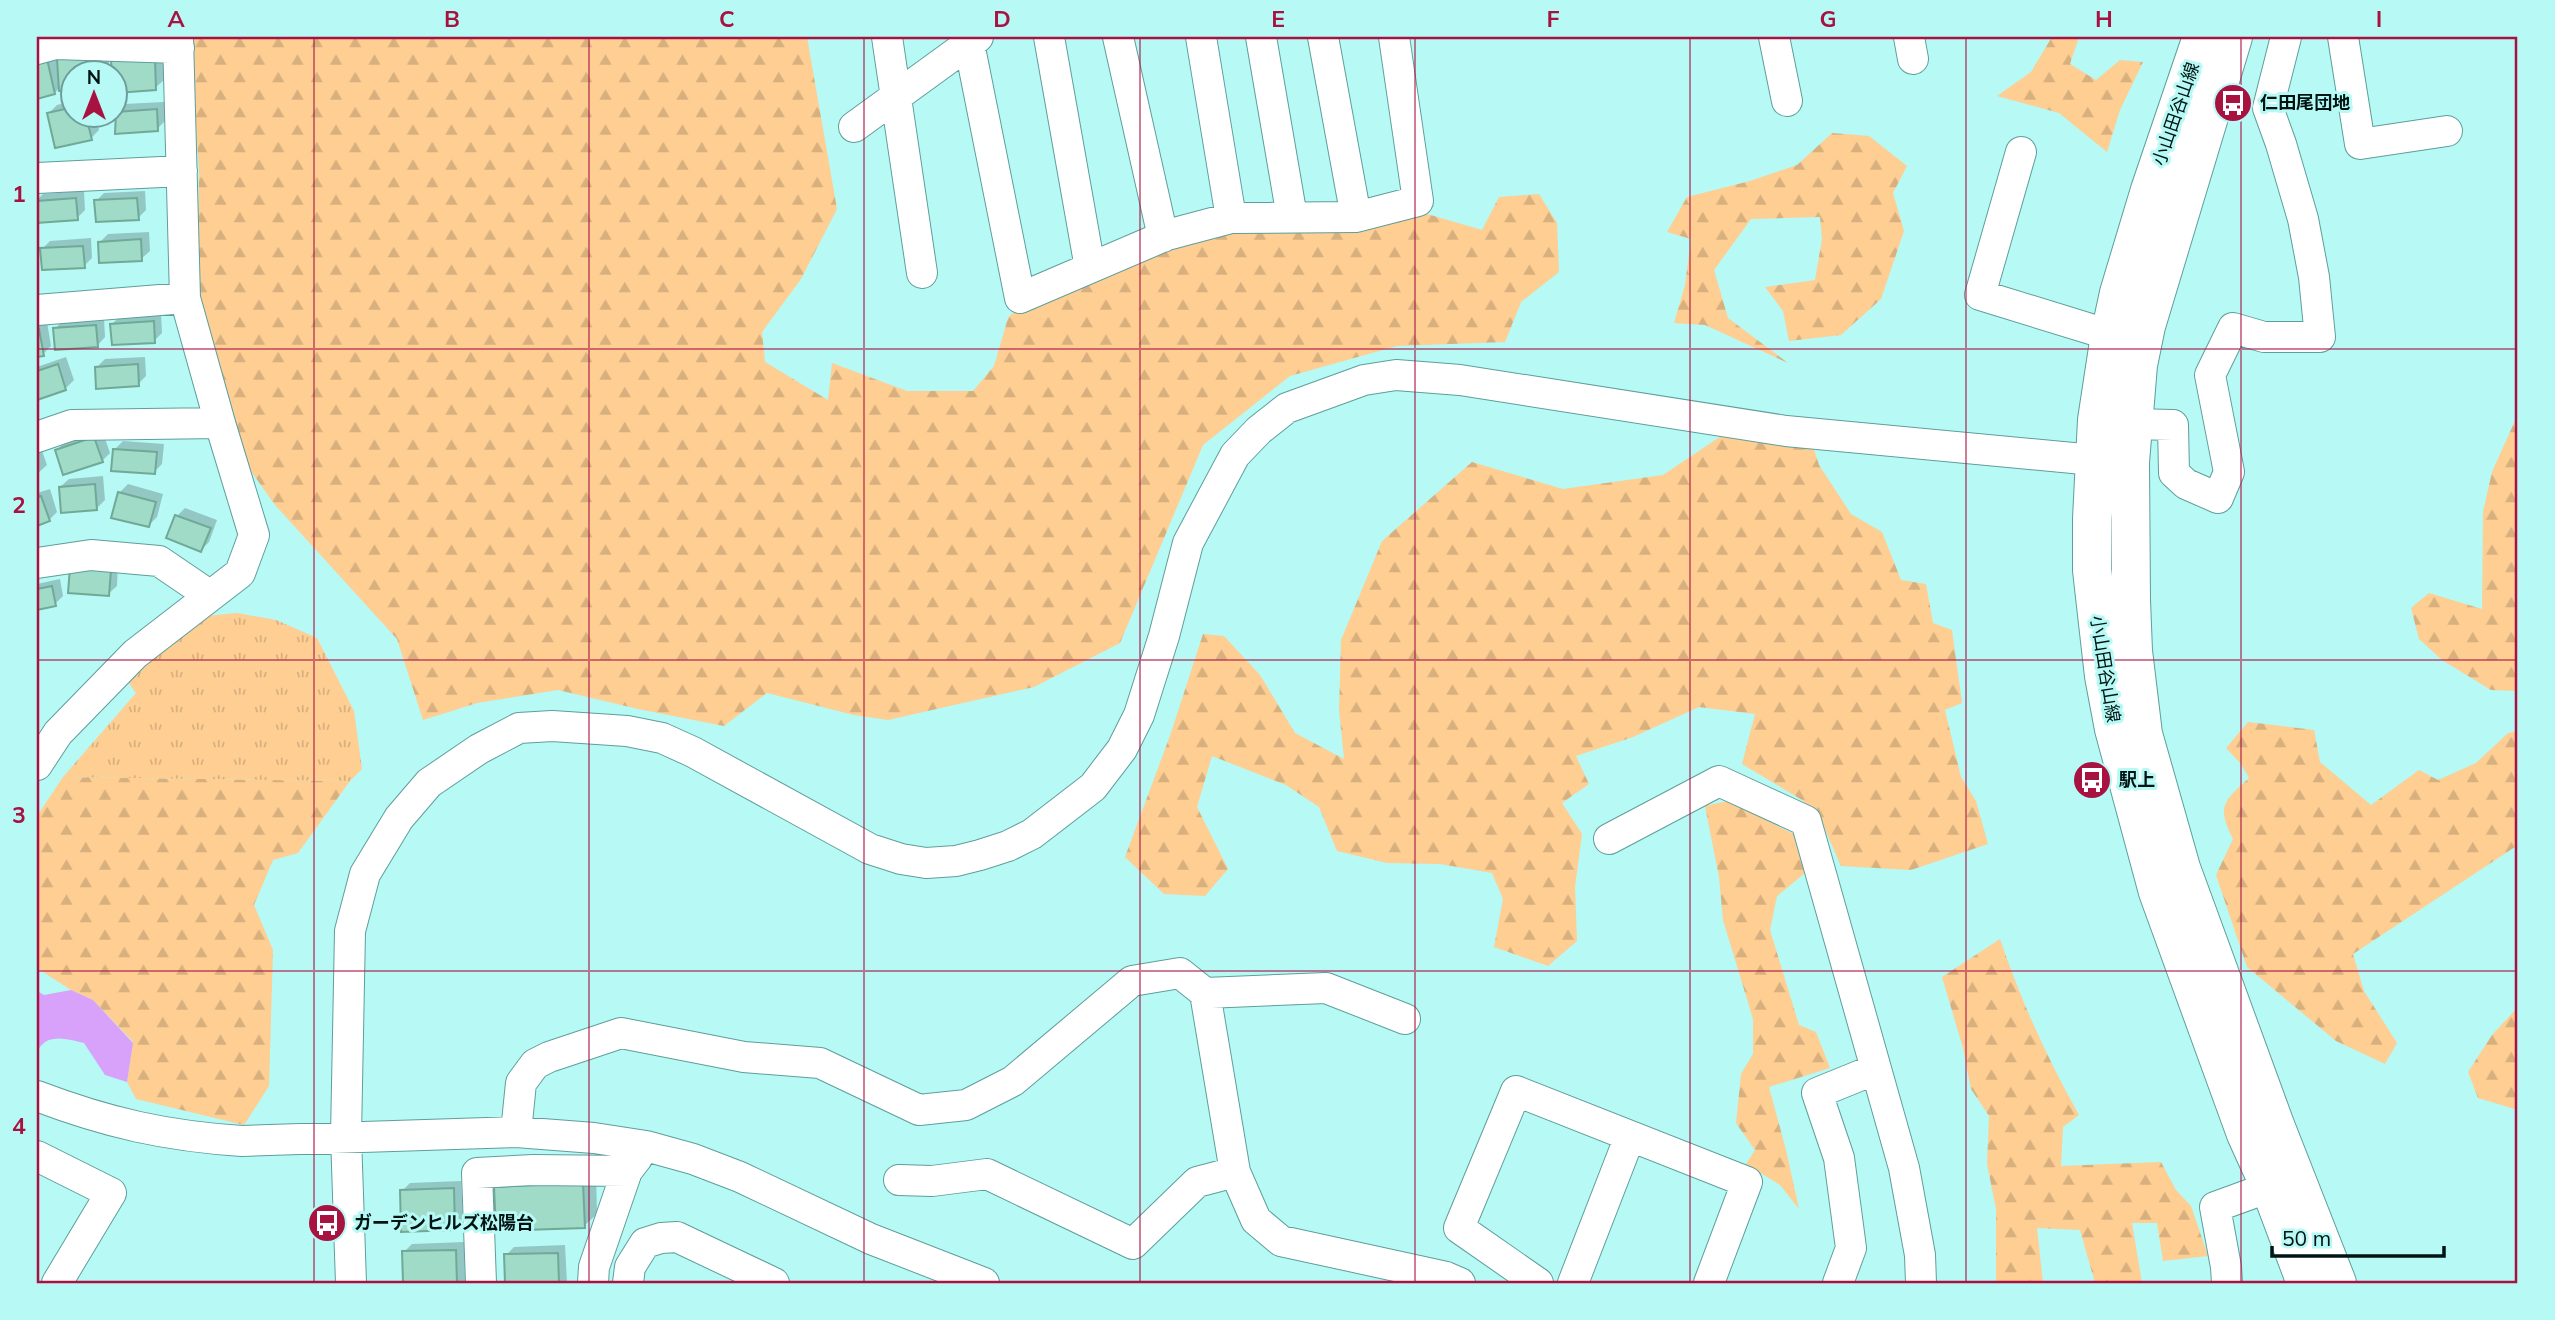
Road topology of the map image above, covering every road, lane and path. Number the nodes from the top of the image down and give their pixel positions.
1 (887, 37) edge
2 (1049, 37) edge
3 (1118, 37) edge
4 (1201, 37) edge
5 (1261, 37) edge
6 (1323, 37) edge
7 (1394, 37) edge
8 (1774, 37) edge
9 (2202, 37) edge
10 (2233, 37) edge
11 (2286, 37) edge
12 (2343, 37) edge
13 (974, 40) edge
14 (179, 42) edge
15 (49, 43) edge
16 (897, 95) junction
17 (1787, 101) dead end
18 (854, 127) dead end
19 (2447, 131) dead end
20 (2021, 152) dead end
21 (182, 172) junction
22 (37, 178) edge
23 (1292, 217) junction
24 (1356, 217) junction
25 (1231, 218) junction
26 (1163, 237) junction
27 (1090, 268) junction
28 (922, 273) dead end
29 (186, 298) junction
30 (37, 310) edge
31 (2109, 335) junction
32 (220, 423) junction
33 (2132, 424) junction
34 (37, 437) edge
35 (2113, 461) junction
36 (37, 563) edge
37 (209, 595) junction
38 (47, 730) edge
39 (37, 765) edge
40 (1609, 839) dead end
41 (1205, 993) junction
42 (1405, 1019) dead end
43 (1876, 1069) junction
44 (37, 1096) edge
45 (516, 1132) junction
46 (346, 1136) junction
47 (1630, 1136) junction
48 (646, 1146) junction
49 (37, 1156) edge
50 (627, 1171) junction
51 (1236, 1172) junction
52 (899, 1180) dead end
53 (2283, 1182) junction
54 (57, 1283) edge
55 (351, 1283) edge
56 (481, 1283) edge
57 (593, 1283) edge
58 (628, 1283) edge
59 (769, 1283) edge
60 (984, 1283) edge
61 (1460, 1283) edge
62 (1538, 1283) edge
63 (1573, 1283) edge
64 (1709, 1283) edge
65 (1838, 1283) edge
66 (1921, 1283) edge
67 (2227, 1283) edge
68 (2306, 1283) edge
69 (2337, 1283) edge

1 - 16 street
2 - 27 street
3 - 26 street
4 - 25 street
5 - 23 street
6 - 24 street
7 - 24 street
8 - 17 street
9 - 31 main road, 小山田谷山線
10 - 33 main road, 小山田谷山線
11 - 33 street
12 - 19 street
13 - 16 street
13 - 27 street
14 - 15 street
14 - 21 street
16 - 18 street
16 - 28 street
20 - 31 street
21 - 22 street
21 - 29 street
23 - 24 street
23 - 25 street
25 - 26 street
26 - 27 street
29 - 30 street
29 - 32 street
31 - 35 main road, 小山田谷山線
32 - 34 street
32 - 37 street
33 - 35 main road, 小山田谷山線
35 - 46 street
35 - 53 main road, 小山田谷山線
36 - 37 street
37 - 38 street
38 - 39 street
40 - 43 street
41 - 42 street
41 - 45 street
41 - 51 street
43 - 65 street
43 - 66 street
44 - 46 street
45 - 46 street
45 - 48 street
46 - 55 street
47 - 62 street
47 - 63 street
47 - 64 street
48 - 50 street
48 - 60 street
49 - 54 street
50 - 56 street
50 - 57 street
51 - 52 street
51 - 61 street
53 - 67 street
53 - 68 main road, 小山田谷山線
53 - 69 main road, 小山田谷山線
58 - 59 street

